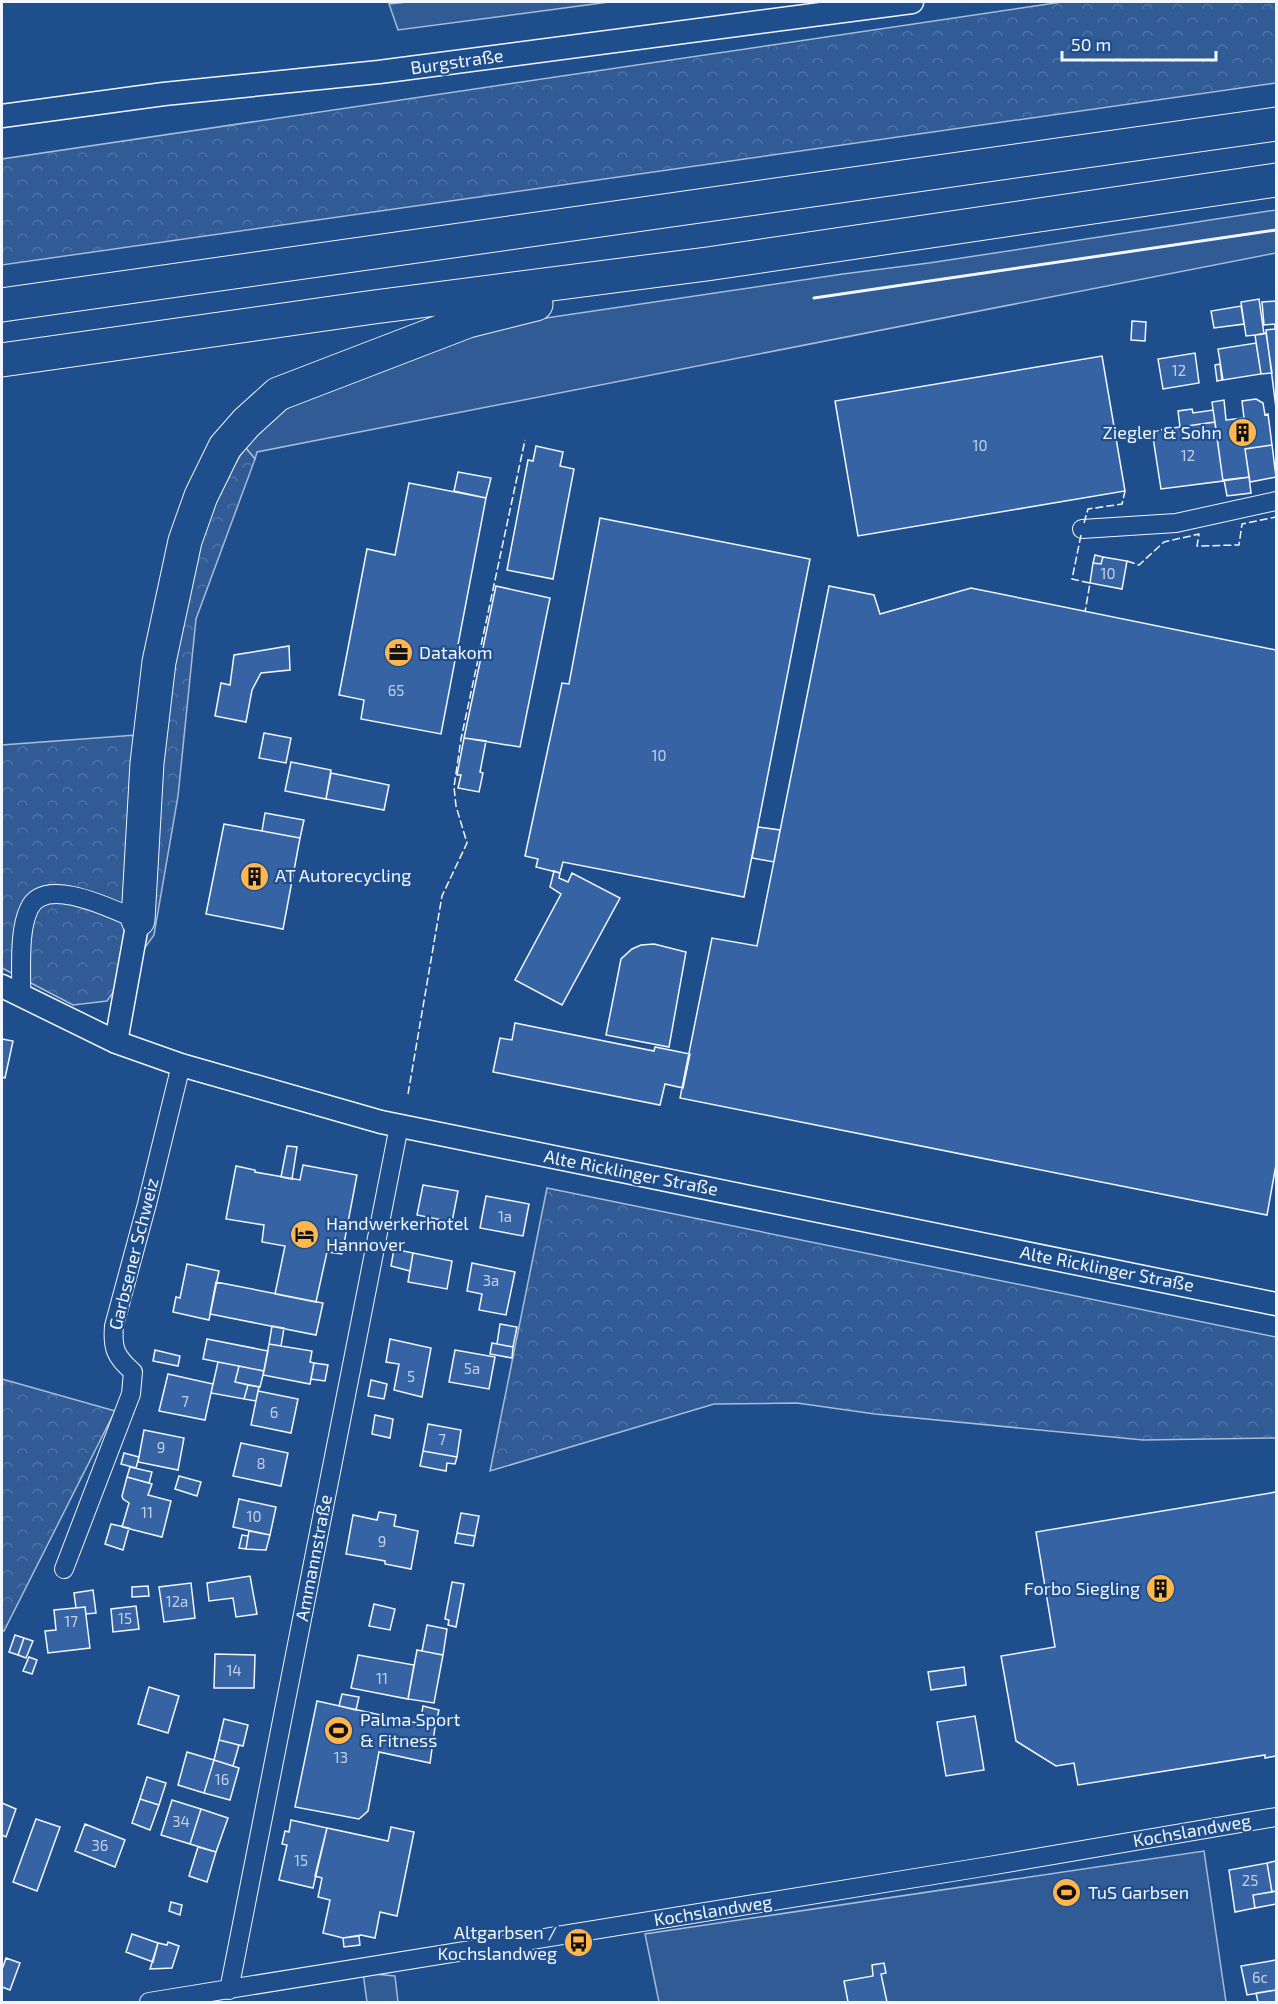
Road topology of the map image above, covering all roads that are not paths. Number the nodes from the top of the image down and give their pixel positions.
1 (912, 2) edge
2 (2, 116) edge
3 (1276, 124) edge
4 (1276, 180) edge
5 (707, 264) junction
6 (2, 305) edge
7 (2, 360) edge
8 (1276, 501) edge
9 (1082, 529) dead end
10 (138, 920) junction
11 (11, 991) edge
12 (116, 1042) junction
13 (182, 1065) junction
14 (399, 1126) junction
15 (1276, 1304) edge
16 (64, 1569) dead end
17 (1276, 1817) edge
18 (229, 1990) junction
19 (149, 2002) edge

1 - 2 street, Burgstraße
3 - 6 highway
4 - 5 highway
5 - 7 highway
5 - 10 highway
8 - 9 street
10 - 11 street
10 - 12 street
11 - 12 street, Alte Ricklinger Straße
12 - 13 street, Alte Ricklinger Straße
13 - 14 street, Alte Ricklinger Straße
13 - 16 street, Garbsener Schweiz
14 - 15 street, Alte Ricklinger Straße
14 - 18 street, Ammannstraße
17 - 18 street, Kochslandweg
18 - 19 street, Kochslandweg

